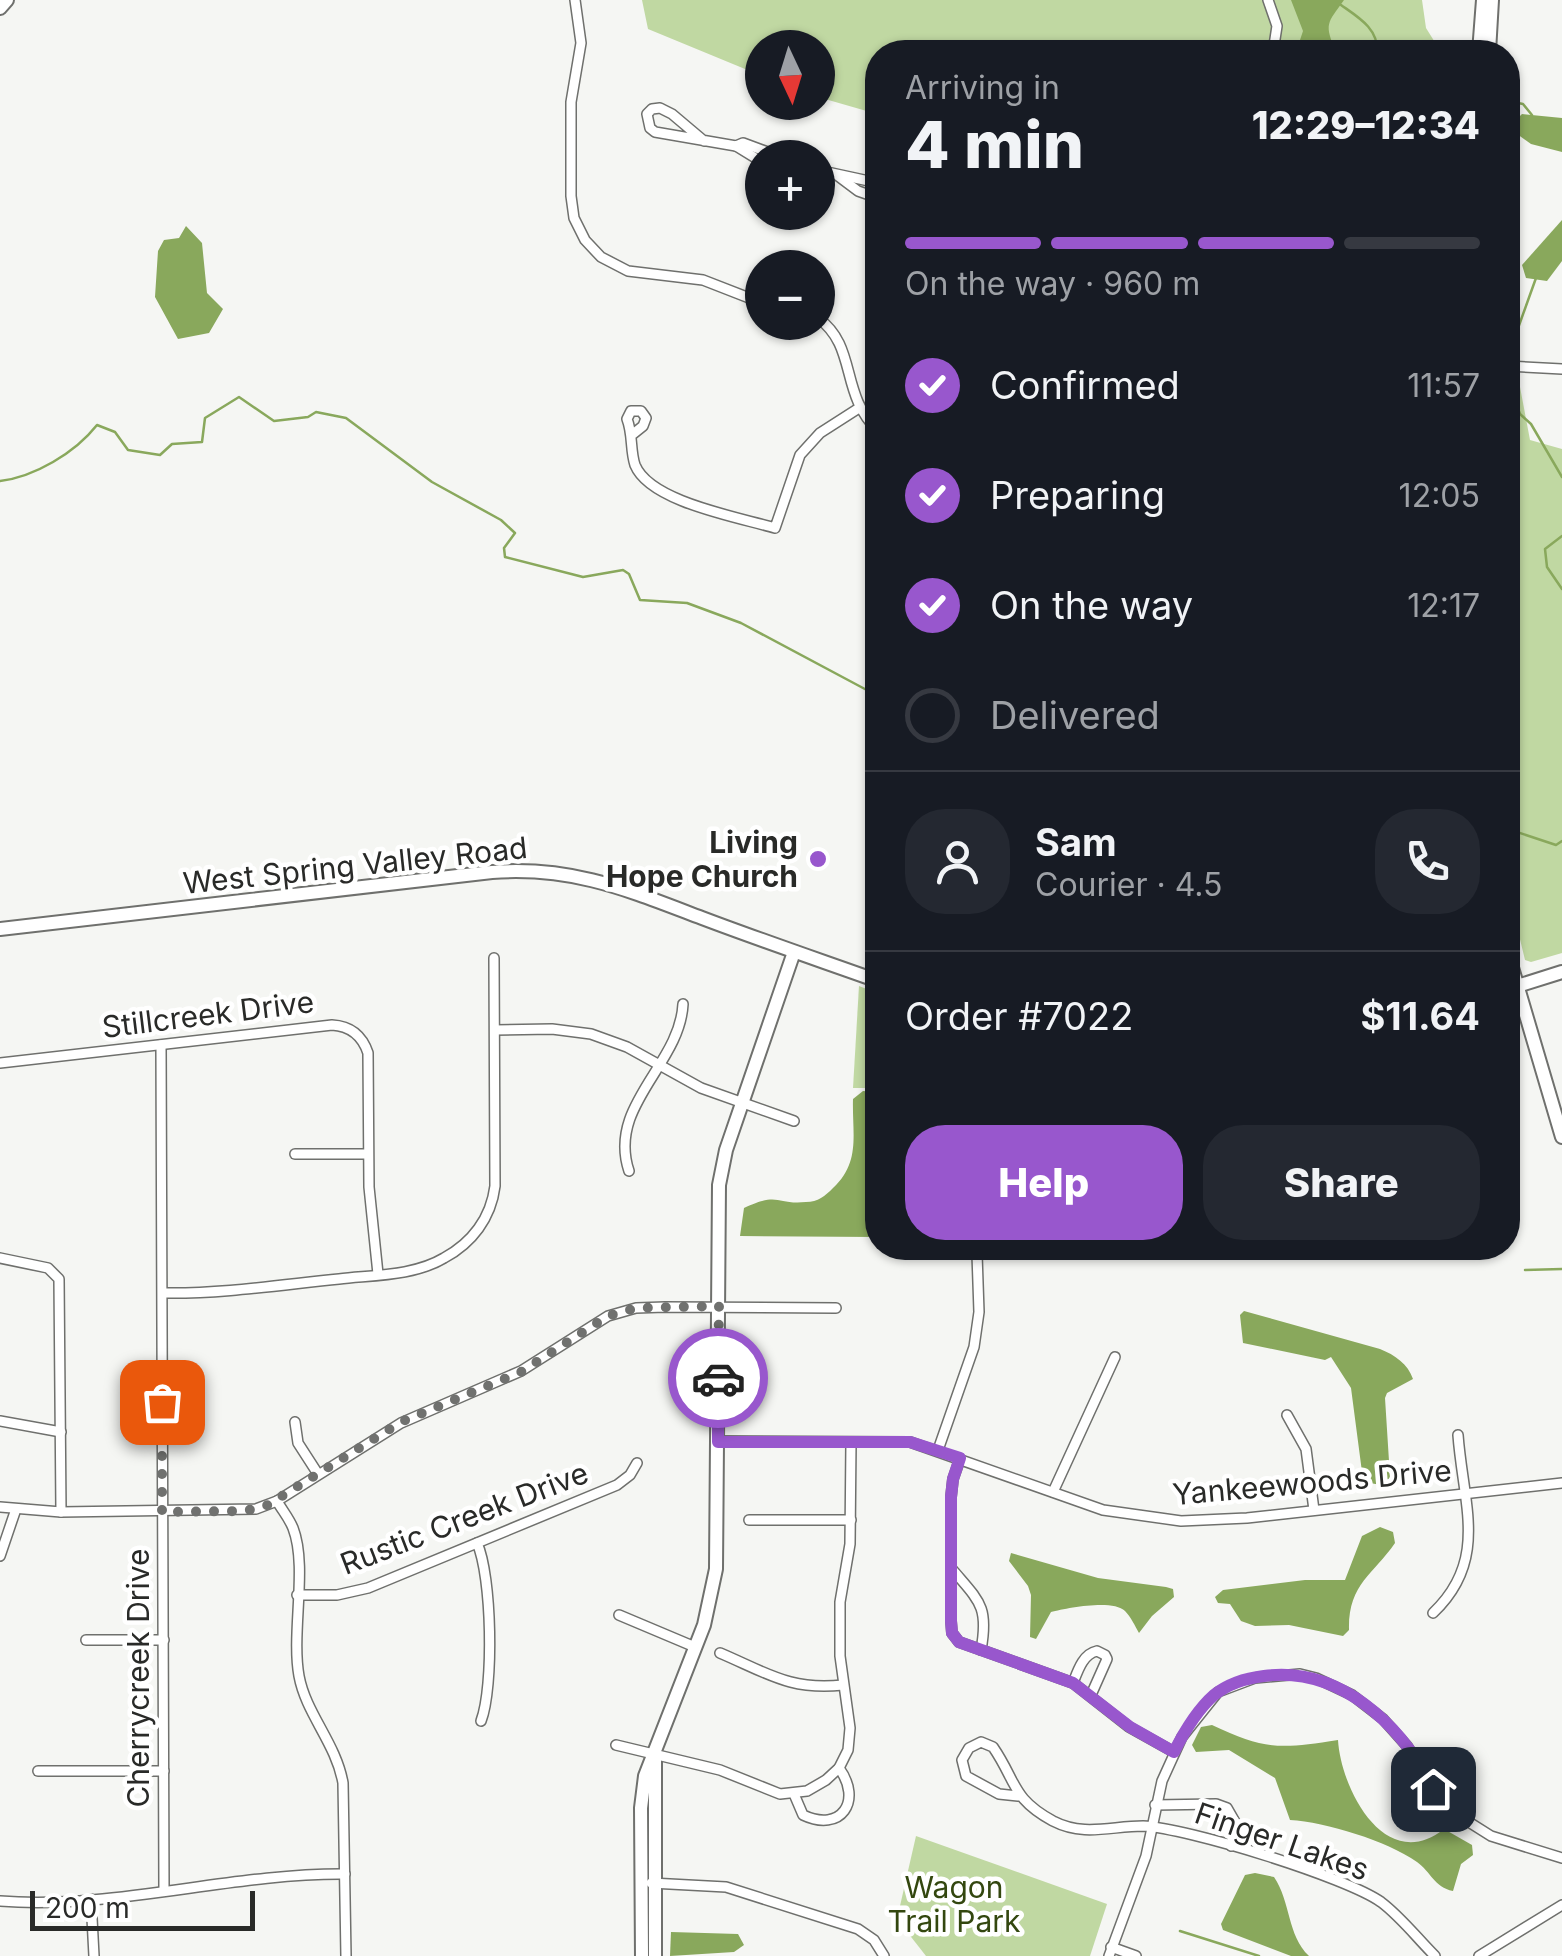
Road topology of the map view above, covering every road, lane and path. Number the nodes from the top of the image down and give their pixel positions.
1 (7, 0) edge
2 (574, 0) edge
3 (1268, 0) edge
4 (1483, 0) edge
5 (1492, 0) edge
6 (0, 8) edge
7 (1274, 40) edge
8 (1480, 40) edge
9 (1490, 40) edge
10 (704, 140) junction
11 (745, 144) edge
12 (736, 146) junction
13 (745, 152) edge
14 (835, 175) edge
15 (838, 176) junction
16 (865, 181) edge
17 (865, 193) edge
18 (745, 296) edge
19 (835, 337) edge
20 (1520, 366) edge
21 (1562, 369) edge
22 (859, 408) junction
23 (865, 415) edge
24 (632, 434) dead end
25 (0, 929) edge
26 (794, 952) junction
27 (494, 958) dead end
28 (1562, 972) edge
29 (865, 977) edge
30 (1520, 985) edge
31 (682, 1004) dead end
32 (1520, 1012) edge
33 (494, 1030) junction
34 (160, 1044) junction
35 (0, 1064) edge
36 (658, 1065) junction
37 (742, 1102) junction
38 (794, 1121) dead end
39 (1562, 1137) edge
40 (294, 1154) dead end
41 (368, 1154) junction
42 (630, 1172) dead end
43 (0, 1258) edge
44 (977, 1260) edge
45 (378, 1274) junction
46 (163, 1293) junction
47 (719, 1306) junction
48 (836, 1308) dead end
49 (1115, 1356) dead end
50 (1287, 1416) dead end
51 (0, 1421) edge
52 (295, 1422) dead end
53 (61, 1432) junction
54 (1458, 1435) dead end
55 (718, 1442) junction
56 (850, 1442) junction
57 (938, 1450) junction
58 (960, 1458) junction
59 (637, 1463) dead end
60 (318, 1474) junction
61 (1562, 1483) edge
62 (1053, 1492) junction
63 (1463, 1494) junction
64 (277, 1501) junction
65 (0, 1507) edge
66 (16, 1509) junction
67 (1314, 1510) junction
68 (61, 1512) junction
69 (162, 1512) junction
70 (749, 1520) dead end
71 (851, 1520) junction
72 (476, 1544) junction
73 (0, 1556) edge
74 (952, 1569) junction
75 (297, 1595) junction
76 (1433, 1613) dead end
77 (619, 1615) dead end
78 (86, 1640) dead end
79 (164, 1640) junction
80 (695, 1647) junction
81 (982, 1650) junction
82 (720, 1653) dead end
83 (1073, 1683) junction
84 (843, 1685) junction
85 (1092, 1695) junction
86 (481, 1722) dead end
87 (616, 1745) dead end
88 (1174, 1752) junction
89 (654, 1757) junction
90 (839, 1768) junction
91 (38, 1771) dead end
92 (164, 1771) junction
93 (794, 1794) junction
94 (1018, 1796) junction
95 (1155, 1805) junction
96 (1151, 1828) junction
97 (1231, 1846) junction
98 (1562, 1858) edge
99 (345, 1874) junction
100 (649, 1882) junction
101 (164, 1890) junction
102 (91, 1899) junction
103 (0, 1901) edge
104 (1562, 1904) edge
105 (1110, 1952) edge
106 (94, 1956) edge
107 (346, 1956) edge
108 (642, 1956) edge
109 (656, 1956) edge
110 (884, 1956) edge
111 (1136, 1956) edge
112 (1435, 1956) edge
113 (1478, 1956) edge

1 - 6 street
2 - 18 street
3 - 7 street
4 - 8 street
5 - 9 street
10 - 10 street
10 - 12 street
11 - 12 street
12 - 13 street
14 - 15 street
15 - 16 street
15 - 17 street
19 - 22 street
20 - 21 street
22 - 23 street
22 - 24 street
25 - 26 street, West Spring Valley Road
26 - 29 street, West Spring Valley Road
26 - 37 street
27 - 33 street
28 - 30 street
31 - 36 street
32 - 39 street
33 - 36 street
33 - 45 street
34 - 35 street, Stillcreek Drive
34 - 41 street, Stillcreek Drive
34 - 46 street, Cherrycreek Drive
36 - 37 street
36 - 42 street
37 - 38 street
37 - 47 street
40 - 41 street
41 - 45 street, Stillcreek Drive
43 - 53 street
44 - 57 street
45 - 46 street
46 - 69 street, Cherrycreek Drive
47 - 48 street
47 - 55 street
47 - 60 street
49 - 62 street
50 - 67 street
51 - 53 street
52 - 60 street
53 - 68 street
54 - 63 street
55 - 56 street, Yankeewoods Drive
55 - 80 street
56 - 57 street, Yankeewoods Drive
56 - 71 street
57 - 58 street, Yankeewoods Drive
58 - 62 street, Yankeewoods Drive
58 - 74 street
59 - 72 street, Rustic Creek Drive
60 - 64 street
61 - 63 street, Yankeewoods Drive
62 - 67 street, Yankeewoods Drive
63 - 67 street, Yankeewoods Drive
63 - 76 street
64 - 69 street
64 - 75 street
65 - 66 street
66 - 68 street
66 - 73 street
68 - 69 street
69 - 79 street, Cherrycreek Drive
70 - 71 street
71 - 84 street
72 - 75 street, Rustic Creek Drive
72 - 86 street
74 - 81 street
74 - 81 street
75 - 99 street
77 - 80 street
78 - 79 street
79 - 92 street, Cherrycreek Drive
80 - 89 street
81 - 83 street
82 - 84 street
83 - 85 street
83 - 85 street
84 - 90 street
85 - 88 street
87 - 89 street
88 - 95 street
88 - 98 street
89 - 93 street
89 - 100 street
90 - 93 street
90 - 93 street
91 - 92 street
92 - 101 street, Cherrycreek Drive
94 - 94 street, Finger Lakes
94 - 96 street, Finger Lakes
95 - 96 street
95 - 97 street
96 - 97 street, Finger Lakes
96 - 105 street
97 - 112 street, Finger Lakes
99 - 101 street
99 - 107 street
100 - 108 street
100 - 109 street
100 - 110 street
101 - 102 street
102 - 103 street
102 - 106 street
104 - 113 street
105 - 111 street

